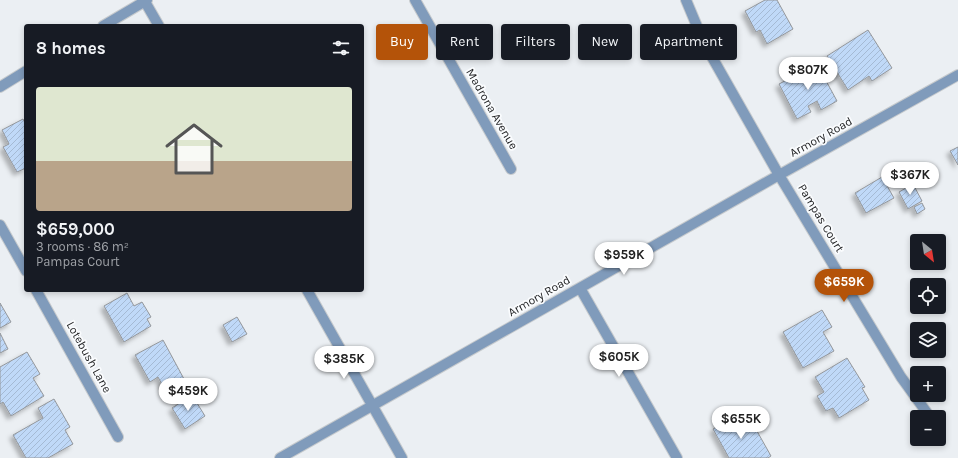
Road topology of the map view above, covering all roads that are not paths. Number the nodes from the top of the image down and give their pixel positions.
1 (145, 0) edge
2 (415, 0) edge
3 (686, 0) edge
4 (106, 24) edge
5 (158, 24) edge
6 (24, 72) edge
7 (958, 75) edge
8 (0, 87) edge
9 (511, 168) dead end
10 (780, 175) junction
11 (0, 225) edge
12 (24, 267) edge
13 (580, 288) junction
14 (37, 292) edge
15 (308, 292) edge
16 (372, 406) junction
17 (925, 410) edge
18 (118, 437) dead end
19 (280, 458) edge
20 (402, 458) edge
21 (677, 458) edge

1 - 4 street
1 - 5 street
2 - 9 street, Madrona Avenue
3 - 10 street, Pampas Court
6 - 8 street
7 - 10 street, Armory Road
10 - 13 street, Armory Road
10 - 17 street, Pampas Court
11 - 12 street
13 - 16 street, Armory Road
13 - 21 street
14 - 18 street, Lotebush Lane
15 - 16 street
16 - 19 street, Armory Road
16 - 20 street

